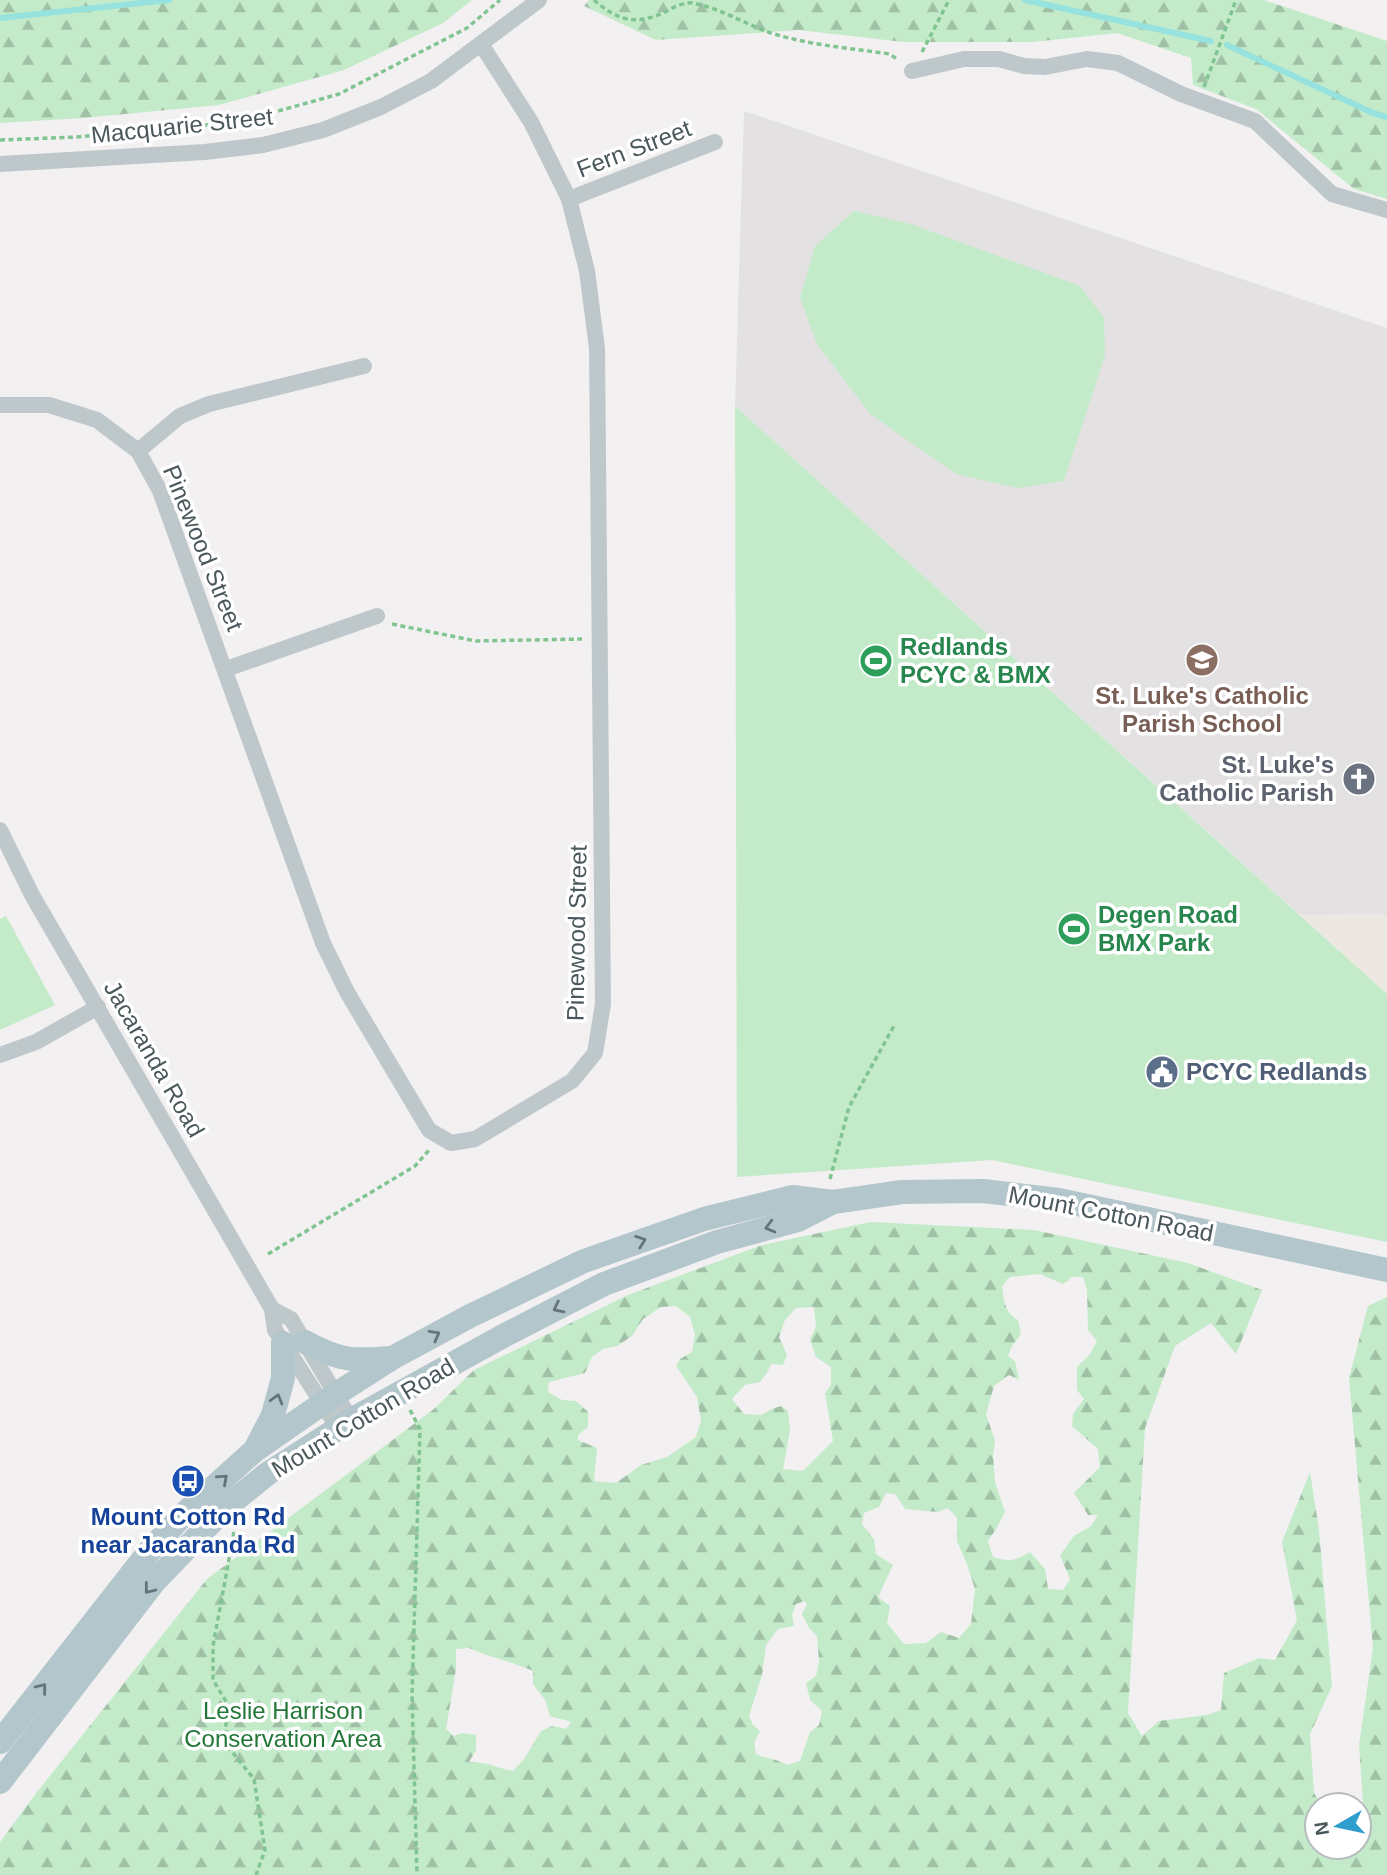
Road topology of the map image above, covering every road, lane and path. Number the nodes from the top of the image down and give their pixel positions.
1 (500, 0) edge
2 (539, 0) edge
3 (594, 0) edge
4 (949, 0) edge
5 (1236, 0) edge
6 (481, 44) junction
7 (912, 71) junction
8 (1199, 101) junction
9 (0, 141) edge
10 (715, 142) dead end
11 (0, 164) edge
12 (569, 199) junction
13 (1387, 210) edge
14 (363, 366) dead end
15 (0, 405) edge
16 (138, 452) junction
17 (377, 616) joint
18 (600, 646) junction
19 (226, 669) junction
20 (0, 830) edge
21 (99, 1007) junction
22 (895, 1024) dead end
23 (0, 1055) edge
24 (440, 1136) junction
25 (833, 1202) junction
26 (268, 1254) dead end
27 (1387, 1270) edge
28 (294, 1342) junction
29 (394, 1357) junction
30 (401, 1392) junction
31 (329, 1398) junction
32 (344, 1424) junction
33 (254, 1451) junction
34 (225, 1508) junction
35 (0, 1742) edge
36 (0, 1782) edge
37 (256, 1875) edge
38 (417, 1875) edge

1 - 9 path
2 - 6 street, Macquarie Street
3 - 7 path
4 - 7 path
5 - 8 path
6 - 11 street, Macquarie Street
6 - 12 street, Pinewood Street
7 - 8 street
8 - 13 street
10 - 12 street, Fern Street
12 - 18 street, Pinewood Street
14 - 16 street
15 - 16 street, Pinewood Street
16 - 19 street, Pinewood Street
17 - 18 path
17 - 19 street
18 - 24 street, Pinewood Street
19 - 24 street, Pinewood Street
20 - 21 street, Jacaranda Road
21 - 23 street
21 - 28 street, Jacaranda Road
22 - 25 path
24 - 26 path
25 - 27 main road, Mount Cotton Road
29 -> 25 main road, Mount Cotton Road
25 -> 30 main road, Mount Cotton Road
28 - 29 main road
28 - 31 street, Jacaranda Road
33 -> 28 main road
29 - 31 main road, Mount Cotton Road
30 - 32 main road, Mount Cotton Road
30 - 38 path
31 - 32 street, Jacaranda Road
31 - 33 main road, Mount Cotton Road
32 - 34 main road, Mount Cotton Road
35 -> 33 main road, Mount Cotton Road
34 -> 36 main road, Mount Cotton Road
34 - 37 path

